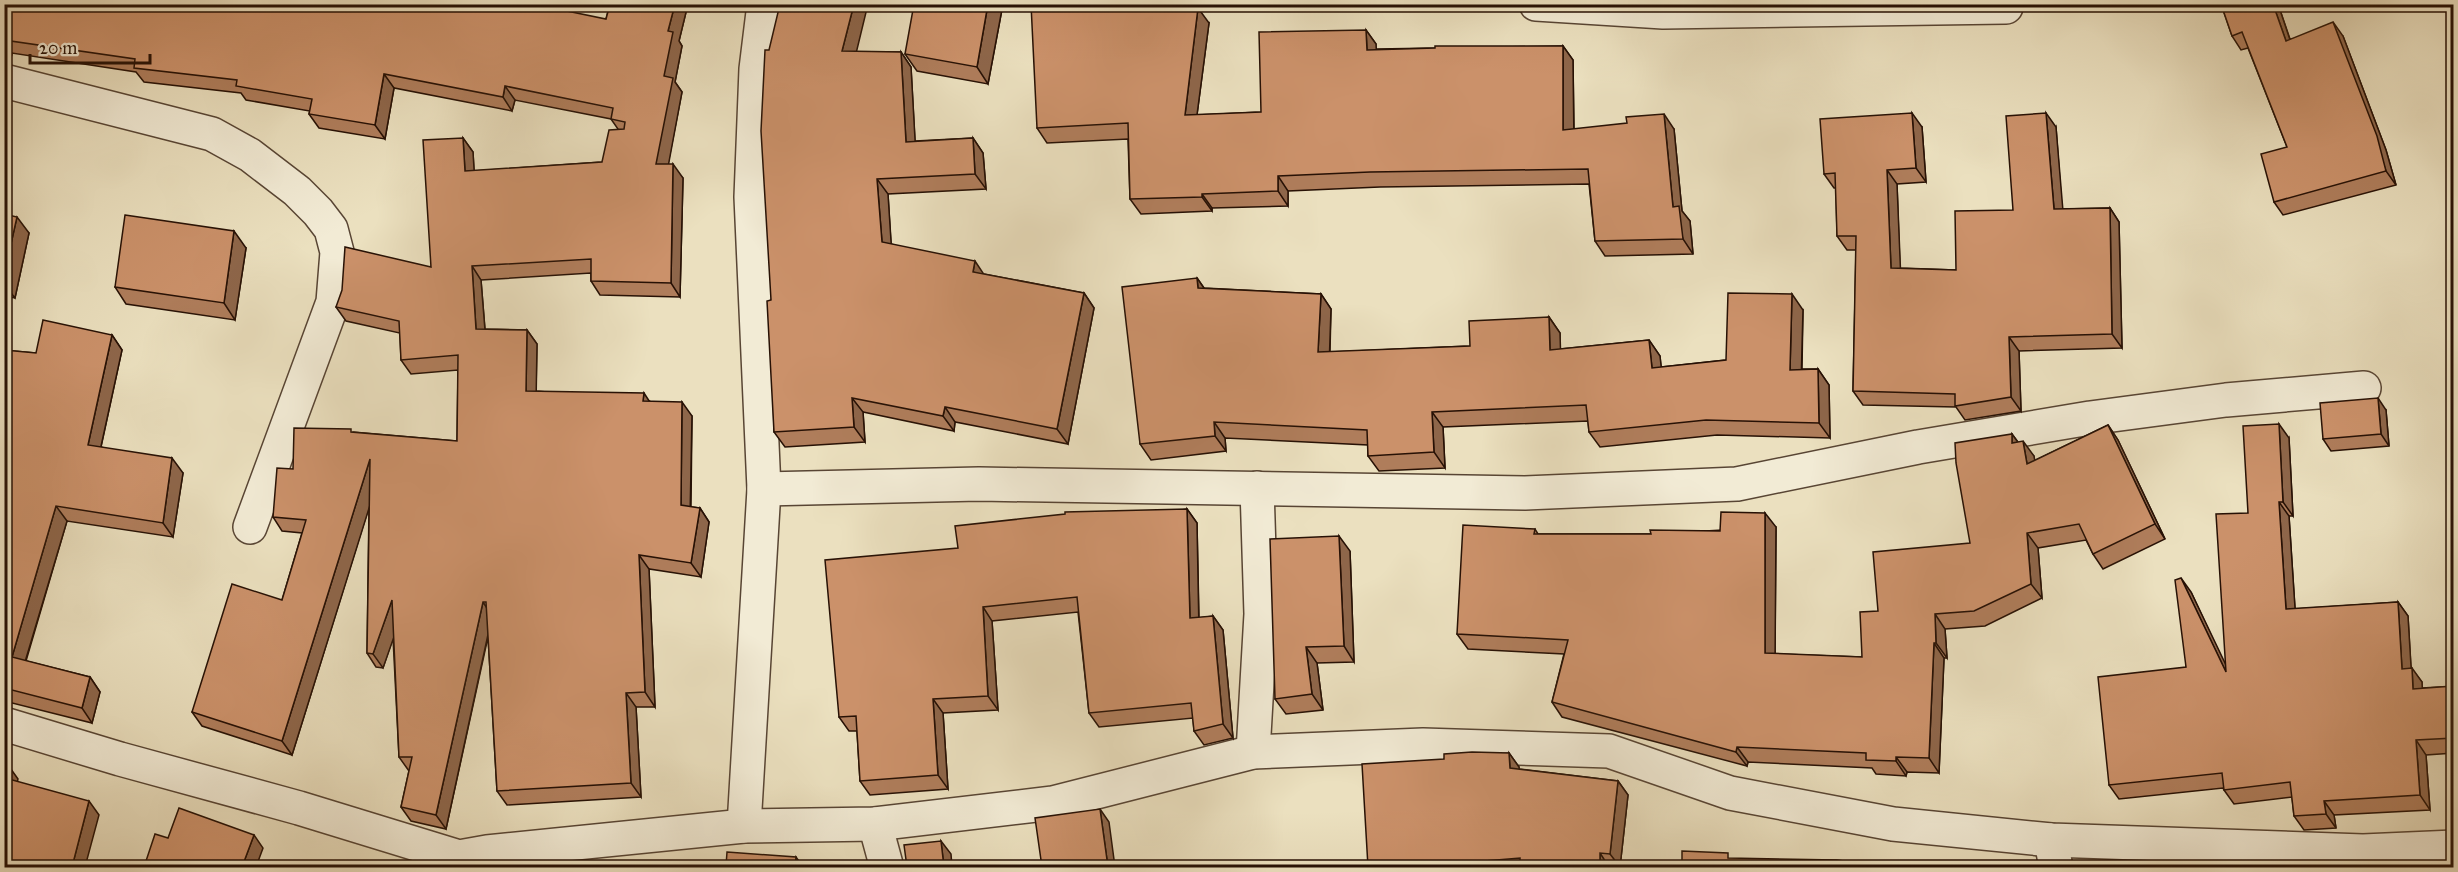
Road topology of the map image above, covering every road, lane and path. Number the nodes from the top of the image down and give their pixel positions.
1 (764, 4) edge
2 (1536, 4) edge
3 (2006, 7) dead end
4 (1664, 8) edge
5 (4, 81) edge
6 (2364, 388) dead end
7 (1257, 488) junction
8 (764, 489) junction
9 (250, 527) dead end
10 (4, 724) edge
11 (1253, 752) junction
12 (875, 824) junction
13 (744, 826) junction
14 (2454, 847) edge
15 (2054, 854) edge
16 (489, 860) edge
17 (887, 867) edge

1 - 8 street
2 - 4 street
3 - 4 street
5 - 9 street
6 - 7 street
7 - 8 street
7 - 11 street
8 - 13 street
10 - 16 street
11 - 12 street
11 - 15 street
12 - 13 street
12 - 17 street
13 - 16 street
14 - 15 street

